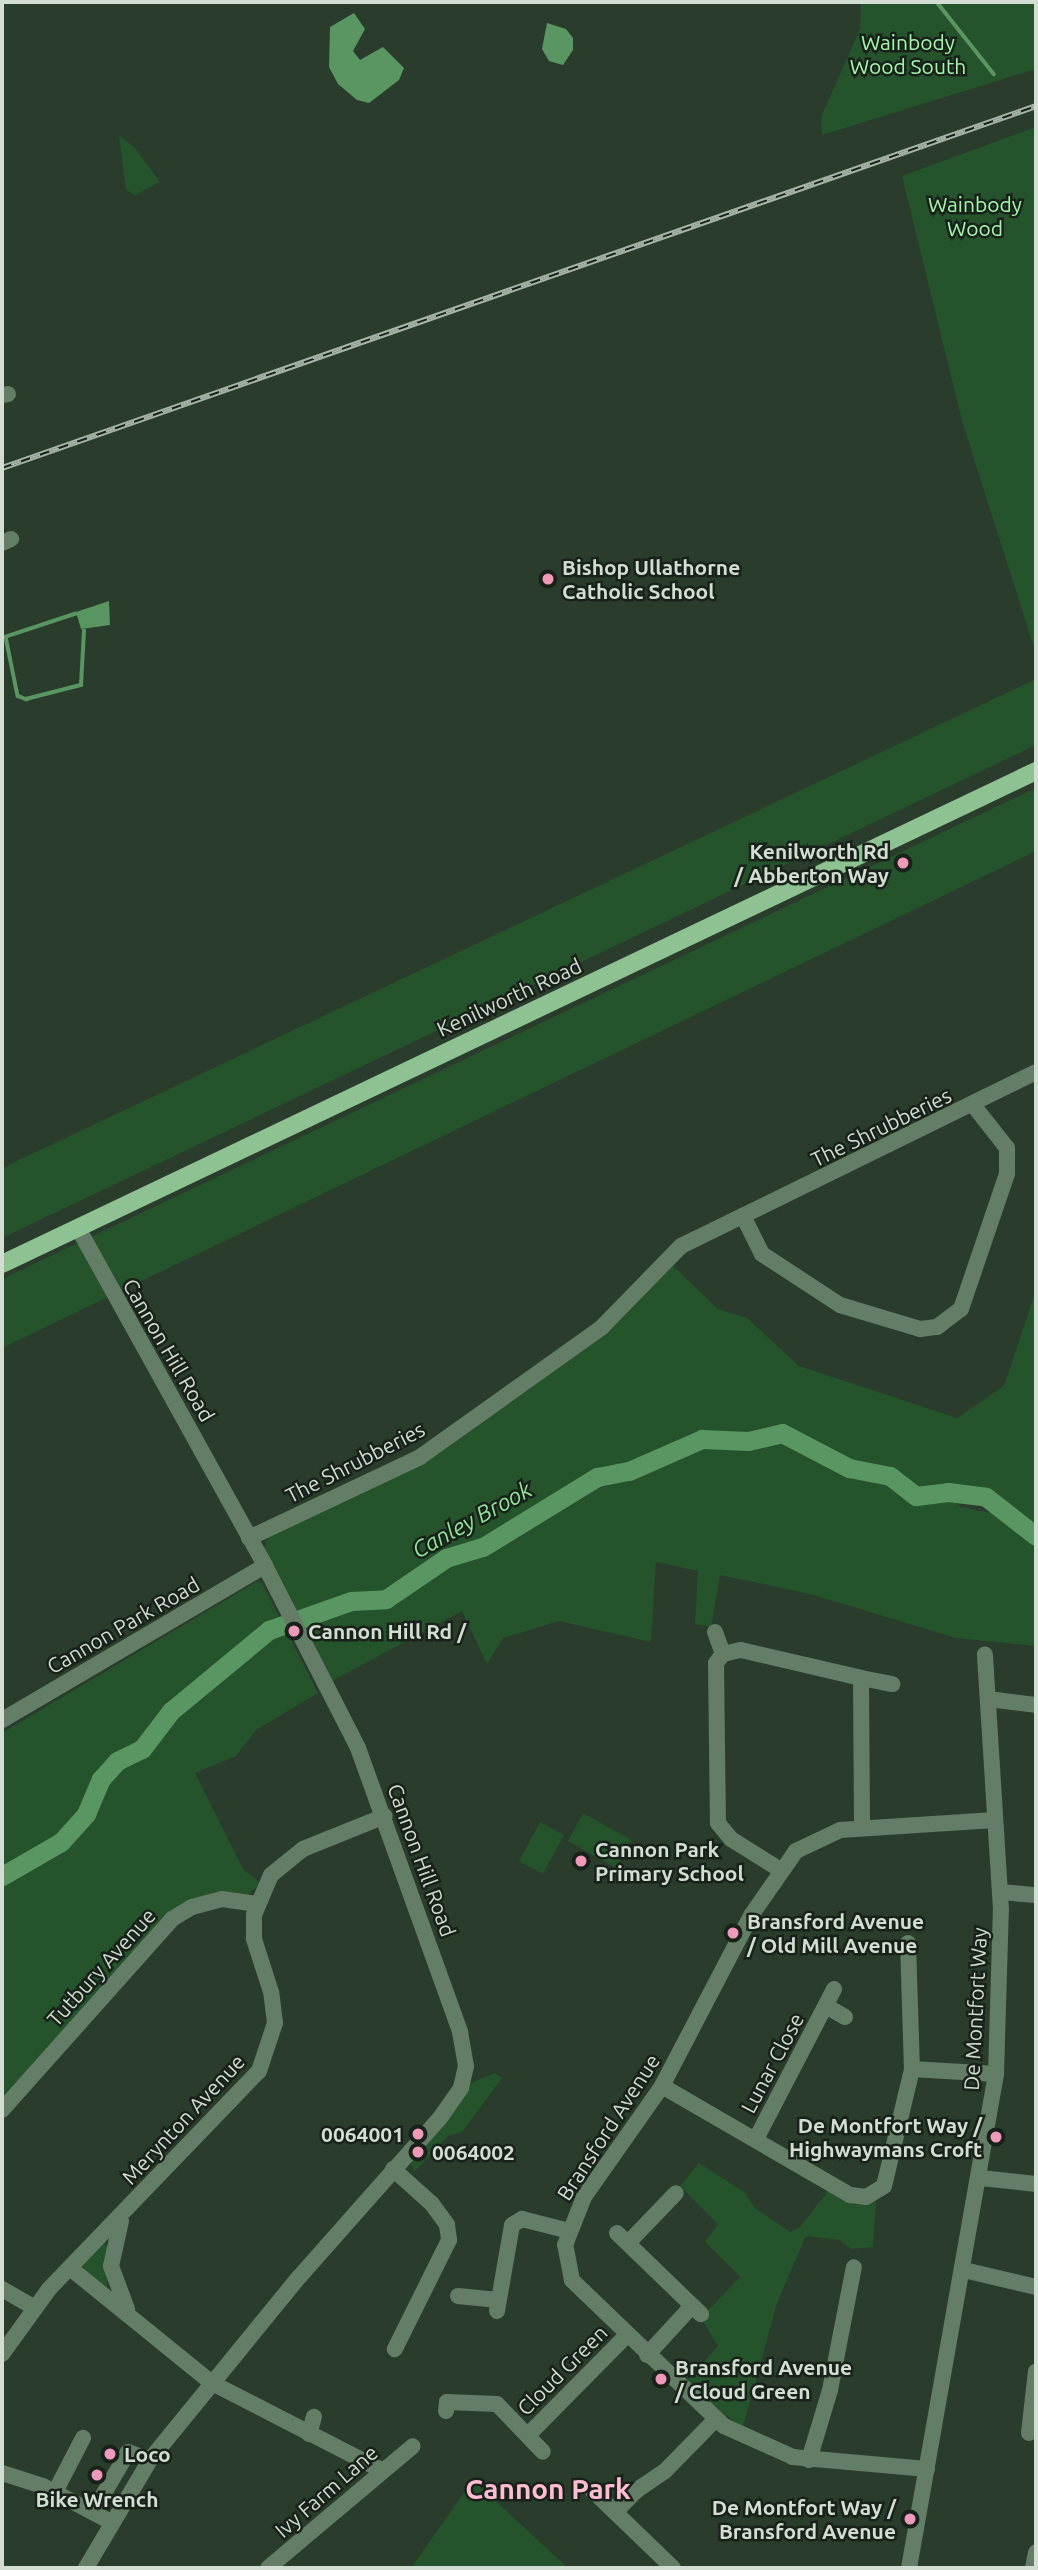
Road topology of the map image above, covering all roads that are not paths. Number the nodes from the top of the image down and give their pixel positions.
1 (1036, 771) edge
2 (1036, 1072) edge
3 (974, 1106) junction
4 (743, 1216) junction
5 (78, 1228) junction
6 (2, 1264) edge
7 (249, 1538) junction
8 (265, 1566) junction
9 (715, 1632) dead end
10 (723, 1654) junction
11 (985, 1655) dead end
12 (861, 1678) junction
13 (892, 1684) dead end
14 (988, 1699) junction
15 (1036, 1705) edge
16 (2, 1720) edge
17 (386, 1816) junction
18 (995, 1820) junction
19 (862, 1828) junction
20 (779, 1869) junction
21 (1000, 1892) junction
22 (1036, 1895) edge
23 (256, 1904) junction
24 (908, 1938) dead end
25 (834, 1989) dead end
26 (825, 2006) junction
27 (845, 2017) dead end
28 (912, 2069) junction
29 (996, 2074) junction
30 (662, 2086) junction
31 (2, 2110) edge
32 (756, 2139) junction
33 (393, 2169) junction
34 (981, 2178) junction
35 (1036, 2184) edge
36 (676, 2193) dead end
37 (124, 2214) junction
38 (569, 2231) junction
39 (855, 2263) dead end
40 (71, 2268) junction
41 (964, 2270) junction
42 (1036, 2287) edge
43 (2, 2289) edge
44 (458, 2296) dead end
45 (33, 2307) junction
46 (139, 2324) junction
47 (627, 2335) junction
48 (395, 2349) dead end
49 (2, 2354) edge
50 (647, 2355) junction
51 (1036, 2371) edge
52 (212, 2384) junction
53 (446, 2411) dead end
54 (1034, 2412) edge
55 (314, 2417) dead end
56 (715, 2420) junction
57 (1029, 2433) dead end
58 (309, 2434) junction
59 (528, 2435) junction
60 (83, 2438) dead end
61 (413, 2446) dead end
62 (543, 2452) dead end
63 (149, 2460) junction
64 (809, 2460) junction
65 (927, 2469) junction
66 (381, 2470) junction
67 (7, 2480) edge
68 (592, 2490) dead end
69 (55, 2492) junction
70 (93, 2512) junction
71 (615, 2512) junction
72 (111, 2522) junction
73 (1036, 2552) edge
74 (86, 2568) edge
75 (268, 2568) edge
76 (673, 2568) edge
77 (909, 2568) edge
78 (1033, 2568) edge

1 - 5 main road, Kenilworth Road
2 - 3 street
3 - 4 street, The Shrubberies
3 - 4 street, The Shrubberies
4 - 7 street, The Shrubberies
5 - 6 main road, Kenilworth Road
5 - 7 street, Cannon Hill Road
7 - 8 street, Cannon Hill Road
8 - 16 street, Cannon Park Road
8 - 17 street, Cannon Hill Road
9 - 10 street
10 - 12 street
10 - 20 street
11 - 14 street, De Montfort Way
12 - 13 street
12 - 19 street
14 - 15 street
14 - 18 street, De Montfort Way
17 - 23 street, Merynton Avenue
17 - 33 street, Cannon Hill Road
18 - 19 street, Bransford Avenue
18 - 21 street, De Montfort Way
19 - 20 street, Bransford Avenue
20 - 30 street, Bransford Avenue
21 - 22 street
21 - 29 street, De Montfort Way
23 - 31 street, Tutbury Avenue
23 - 37 street, Merynton Avenue
24 - 28 street
25 - 26 street, Lunar Close
26 - 27 street, Lunar Close
26 - 32 street, Lunar Close
28 - 29 street
28 - 32 street
29 - 34 street, De Montfort Way
30 - 32 street
30 - 38 street, Bransford Avenue
33 - 48 street
33 - 52 street, Cannon Hill Road
34 - 35 street
34 - 41 street, De Montfort Way
36 - 50 street
37 - 40 street, Merynton Avenue
37 - 46 street
38 - 44 street
38 - 47 street, Bransford Avenue
39 - 64 street
40 - 45 street, Merynton Avenue
40 - 46 street
41 - 42 street
41 - 65 street, De Montfort Way
43 - 45 street
45 - 49 street, Merynton Avenue
46 - 52 street
47 - 50 street, Bransford Avenue
47 - 59 street, Cloud Green
50 - 56 street, Bransford Avenue
51 - 54 street
52 - 58 street
52 - 63 street, Cannon Hill Road
53 - 59 street, Cloud Green
54 - 57 street
55 - 58 street
56 - 64 street, Bransford Avenue
56 - 71 street
58 - 66 street
59 - 62 street, Cloud Green
60 - 69 street
61 - 66 street, Ivy Farm Lane
63 - 70 street
63 - 72 street, Cannon Hill Road
64 - 65 street, Bransford Avenue
65 - 77 street, De Montfort Way
66 - 75 street, Ivy Farm Lane
67 - 69 street
68 - 71 street
69 - 70 street
70 - 72 street
71 - 76 street
72 - 74 street, Cannon Hill Road
73 - 78 street

